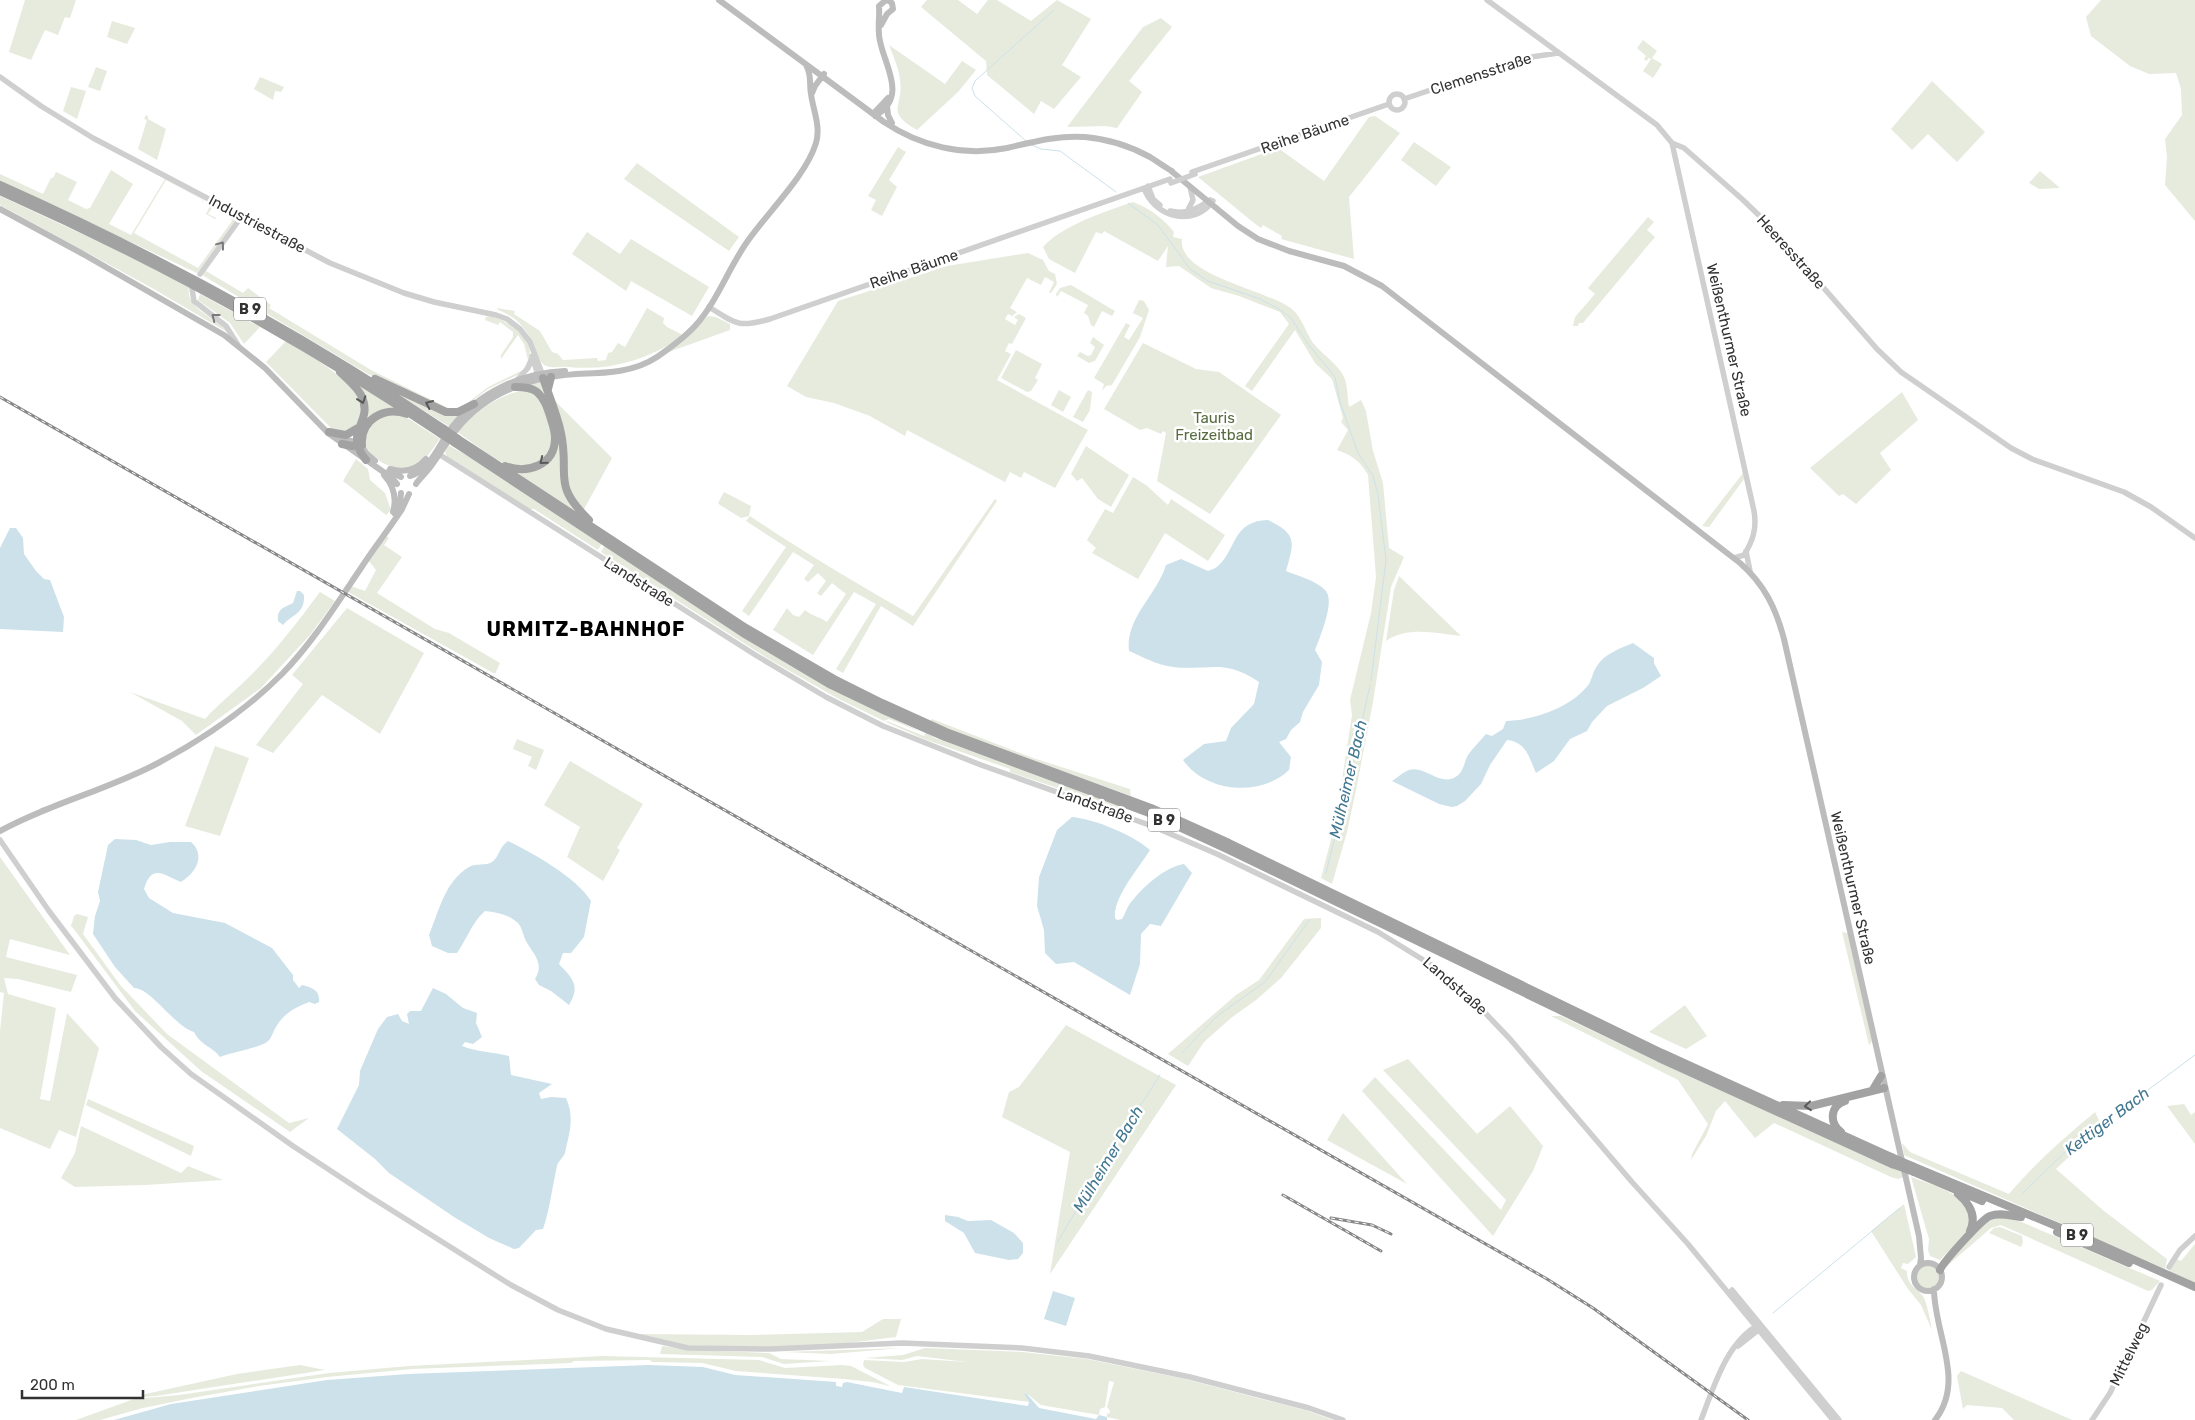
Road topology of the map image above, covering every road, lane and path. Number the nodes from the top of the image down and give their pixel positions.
1 (719, 0) edge
2 (725, 0) edge
3 (1487, 0) edge
4 (889, 1) edge
5 (884, 13) junction
6 (1558, 53) junction
7 (806, 65) junction
8 (822, 74) junction
9 (0, 77) edge
10 (811, 83) junction
11 (891, 93) junction
12 (812, 99) junction
13 (1404, 100) junction
14 (1389, 104) junction
15 (887, 106) junction
16 (876, 114) junction
17 (892, 123) junction
18 (914, 139) junction
19 (1672, 143) junction
20 (1170, 170) junction
21 (0, 185) edge
22 (1190, 187) junction
23 (1146, 189) junction
24 (0, 191) edge
25 (1211, 201) junction
26 (0, 209) edge
27 (1187, 212) junction
28 (242, 216) junction
29 (200, 274) dead end
30 (192, 289) dead end
31 (709, 308) junction
32 (527, 338) junction
33 (239, 347) junction
34 (532, 356) junction
35 (328, 360) junction
36 (539, 364) junction
37 (358, 373) junction
38 (545, 375) junction
39 (516, 383) junction
40 (474, 404) junction
41 (416, 418) junction
42 (321, 426) junction
43 (359, 426) junction
44 (329, 432) junction
45 (442, 434) junction
46 (456, 441) junction
47 (342, 444) junction
48 (358, 444) junction
49 (436, 455) junction
50 (366, 460) junction
51 (494, 462) junction
52 (381, 468) junction
53 (410, 476) junction
54 (401, 477) junction
55 (397, 484) junction
56 (416, 484) junction
57 (401, 492) junction
58 (409, 494) junction
59 (390, 523) junction
60 (601, 532) junction
61 (2195, 538) edge
62 (1750, 543) junction
63 (374, 549) junction
64 (1746, 551) junction
65 (1734, 558) junction
66 (1750, 571) junction
67 (0, 831) edge
68 (0, 840) edge
69 (1881, 1076) junction
70 (1872, 1091) junction
71 (1884, 1091) junction
72 (1766, 1102) junction
73 (1850, 1139) junction
74 (1892, 1160) junction
75 (1913, 1169) junction
76 (1950, 1188) junction
77 (2021, 1217) junction
78 (1919, 1236) junction
79 (2195, 1236) edge
80 (1688, 1244) junction
81 (1920, 1265) junction
82 (1934, 1266) junction
83 (2169, 1267) dead end
84 (2161, 1285) dead end
85 (2195, 1287) edge
86 (1934, 1289) junction
87 (1926, 1291) junction
88 (2195, 1293) edge
89 (1744, 1310) junction
90 (1936, 1314) junction
91 (1760, 1326) junction
92 (1747, 1332) junction
93 (1734, 1348) junction
94 (1343, 1420) edge
95 (1701, 1420) edge
96 (1833, 1420) edge
97 (1839, 1420) edge
98 (1935, 1420) edge
99 (2092, 1420) edge

1 - 7 main road
2 - 8 main road
3 - 6 street, Clemensstraße
4 - 5 main road
4 - 5 main road
5 - 11 main road
6 - 13 street, Clemensstraße
6 - 19 street, Clemensstraße
7 - 8 main road
7 - 10 main road
8 - 10 main road
8 - 12 main road
8 - 16 main road
9 - 28 street, Industriestraße
10 - 12 main road
11 - 15 main road
11 - 16 main road
12 - 31 main road
13 - 14 street, Reihe Bäume
13 - 14 street, Reihe Bäume
14 - 23 street, Reihe Bäume, bridge
15 - 16 main road
15 - 17 main road
16 - 17 main road
16 - 18 main road
17 - 18 main road
18 - 20 main road
19 - 61 street, Heeresstraße
19 - 62 street, Weißenthurmer Straße
20 - 22 main road
20 - 25 main road
21 - 37 highway, B 9
22 - 25 main road
22 - 27 street
23 - 25 street
23 - 27 street
23 - 31 street, Reihe Bäume
24 - 35 highway, B 9
25 - 27 street
25 - 65 main road, Weißenthurmer Straße
26 - 33 main road
29 -> 28 street
28 - 32 street, Industriestraße
33 -> 30 street
31 - 38 main road
32 - 34 street
32 - 36 street, Industriestraße
33 - 42 main road
34 - 38 street
34 - 39 street
35 - 41 highway, B 9
35 -> 43 highway
36 - 38 street
36 - 38 street, Industriestraße
40 -> 37 highway, B 9
37 - 45 highway, B 9
38 - 39 main road
38 - 60 highway
39 - 40 main road
39 - 49 main road
39 -> 51 highway, B 9
40 - 45 main road
41 - 45 highway, B 9
41 - 48 highway
42 - 44 main road
42 - 47 main road
43 - 44 highway
43 - 48 highway
44 - 48 main road
45 - 46 highway, B 9, bridge
45 - 49 main road
45 - 52 main road
46 - 51 highway, B 9
46 - 74 highway, B 9
47 - 48 highway
47 - 50 main road
48 - 50 highway
48 - 52 main road
49 - 53 main road
49 - 56 main road
49 - 80 street, Landstraße
50 - 52 main road
51 - 60 highway, B 9
52 - 54 main road
52 - 55 main road
52 - 59 main road
53 - 54 main road
53 - 56 main road
54 - 55 main road
55 - 57 main road
56 - 58 main road
57 - 58 main road
57 - 59 main road
58 - 63 main road
59 - 63 main road
60 - 72 highway, B 9
62 - 64 street, Weißenthurmer Straße
62 - 65 street
63 - 67 main road
64 - 65 street
64 - 66 street
65 - 66 main road, Weißenthurmer Straße
66 - 69 main road, Weißenthurmer Straße
68 - 94 street
69 - 70 highway
69 - 71 main road, Weißenthurmer Straße
70 - 71 highway, B 9
70 -> 72 highway, B 9
71 - 73 highway, B 9
71 - 78 main road, Weißenthurmer Straße
72 - 73 highway, B 9
73 - 74 highway, B 9
74 - 75 highway, B 9, bridge
75 - 76 highway, B 9
75 - 85 highway, B 9
76 - 77 highway, B 9
76 - 82 highway
77 - 82 highway
77 - 88 highway, B 9
78 - 81 main road, Weißenthurmer Straße
78 - 82 main road, Weißenthurmer Straße
79 - 83 street
80 - 89 street
80 - 91 street
81 - 82 main road
81 - 87 main road
82 - 86 main road
84 - 99 street, Mittelweg
86 - 87 main road
86 - 90 main road
87 - 90 main road
89 - 91 street
89 - 92 street
90 - 98 main road
91 - 92 street
91 - 93 street
91 - 96 street
91 - 97 street
92 - 93 street
93 - 95 street

